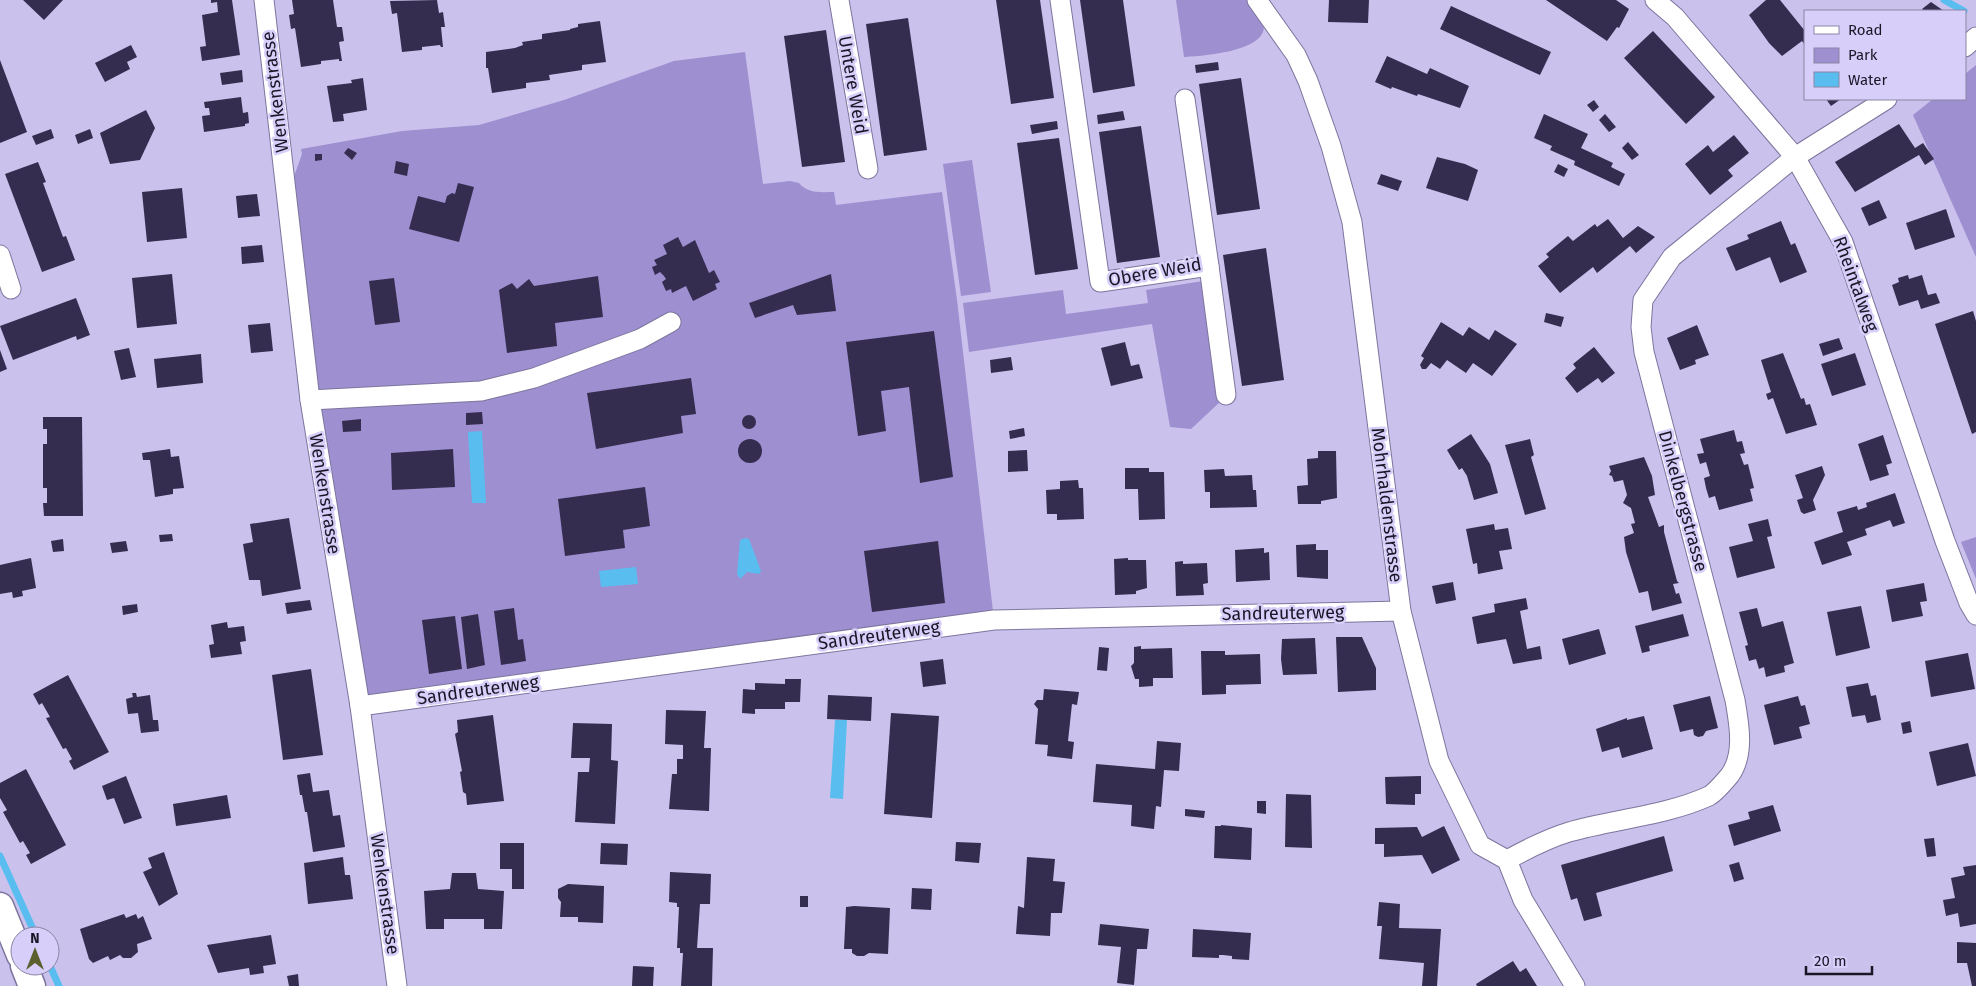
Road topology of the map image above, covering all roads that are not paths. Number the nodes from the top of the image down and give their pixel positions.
1 (264, 0) edge
2 (838, 0) edge
3 (1060, 0) edge
4 (1256, 0) edge
5 (1655, 0) edge
6 (1976, 37) edge
7 (1966, 46) edge
8 (1184, 99) dead end
9 (1885, 100) edge
10 (1795, 158) junction
11 (868, 169) dead end
12 (0, 255) edge
13 (1209, 266) junction
14 (11, 289) dead end
15 (670, 322) dead end
16 (1226, 395) dead end
17 (310, 400) junction
18 (1401, 611) junction
19 (1976, 614) edge
20 (360, 706) junction
21 (1507, 860) junction
22 (0, 906) edge
23 (10, 930) edge
24 (397, 986) edge
25 (1575, 986) edge

1 - 17 street, Wenkenstrasse
2 - 11 street, Untere Weid
3 - 13 street, Obere Weid
4 - 18 street, Mohrhaldenstrasse
5 - 10 street, Rheintalweg
6 - 7 street
8 - 13 street, Obere Weid
9 - 10 street, Dinkelbergstrasse
10 - 19 street, Rheintalweg
10 - 21 street, Dinkelbergstrasse
12 - 14 street
13 - 16 street
15 - 17 street
17 - 20 street, Wenkenstrasse
18 - 20 street, Sandreuterweg
18 - 21 street, Mohrhaldenstrasse
20 - 24 street, Wenkenstrasse
21 - 25 street
22 - 23 street

